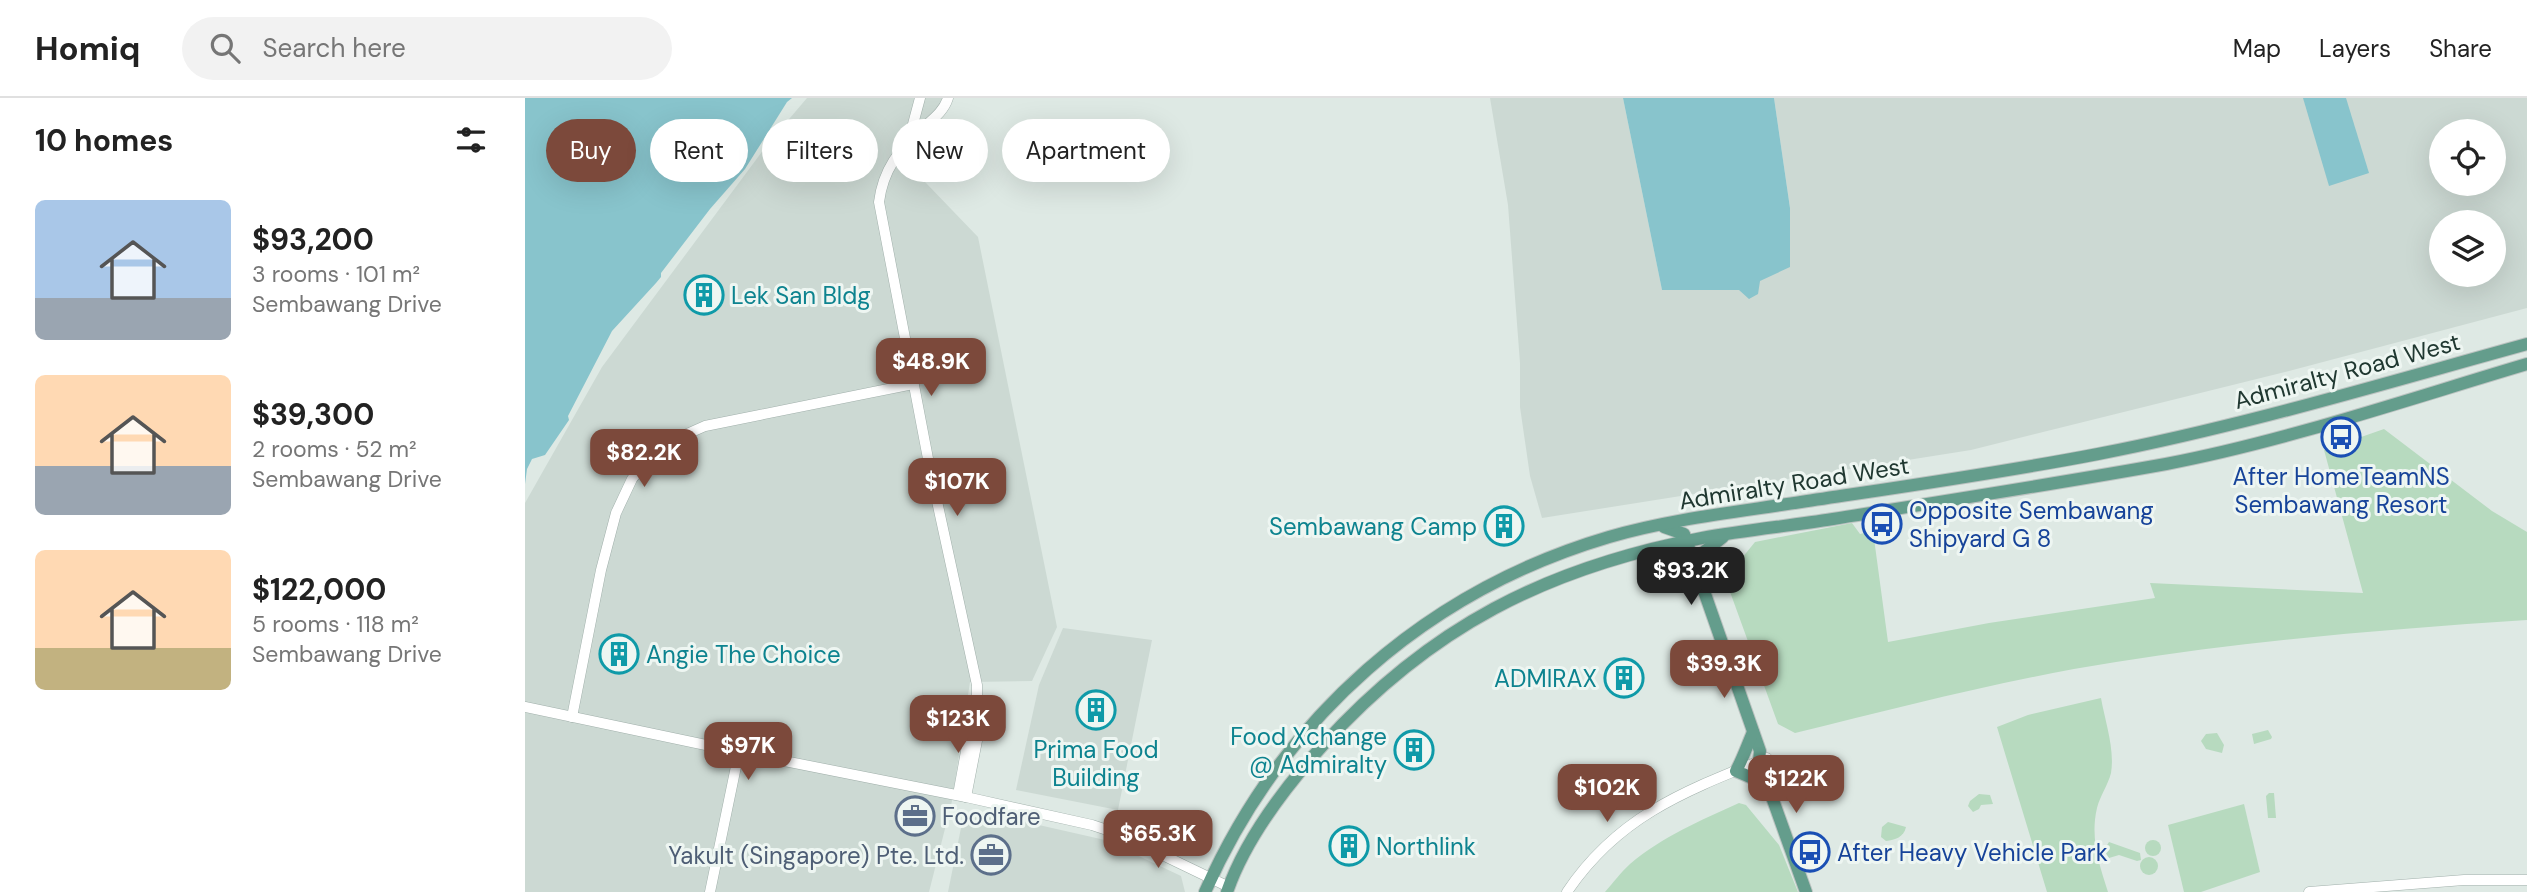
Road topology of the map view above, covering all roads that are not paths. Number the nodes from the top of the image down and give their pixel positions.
1 (920, 98) edge
2 (948, 98) edge
3 (914, 119) edge
4 (933, 119) edge
5 (892, 161) edge
6 (2527, 344) edge
7 (2527, 364) edge
8 (2395, 382) junction
9 (913, 384) junction
10 (2428, 393) junction
11 (1660, 526) junction
12 (1728, 534) junction
13 (1686, 542) junction
14 (1695, 570) junction
15 (525, 707) edge
16 (572, 717) junction
17 (1753, 732) junction
18 (739, 752) junction
19 (1762, 756) junction
20 (1736, 771) junction
21 (962, 796) junction
22 (1771, 796) junction
23 (1211, 878) junction
24 (2527, 880) edge
25 (2403, 888) edge
26 (1228, 890) edge
27 (710, 892) edge
28 (1205, 892) edge
29 (1567, 892) edge
30 (1807, 892) edge
31 (1815, 892) edge
32 (2309, 892) edge

1 - 3 street
2 - 4 street
5 - 9 street
6 - 8 main road, Admiralty Road West
7 - 10 main road, Admiralty Road West
8 - 10 main road
8 - 11 main road, Admiralty Road West
9 - 16 street
9 - 21 street
10 - 12 main road, Admiralty Road West
11 - 13 main road
11 - 23 main road, Admiralty Road West
12 - 13 main road, Admiralty Road West
12 - 14 main road
13 - 14 main road
13 - 26 main road, Admiralty Road West
14 - 17 main road
15 - 16 street
16 - 18 street
17 - 19 main road
17 - 20 main road
18 - 21 street
18 - 27 street
19 - 20 street
19 - 22 main road
19 - 31 main road
20 - 22 main road
20 - 29 street
21 - 23 street
22 - 30 main road
23 - 26 street
23 - 28 main road, Admiralty Road West
24 - 25 street
25 - 32 street

